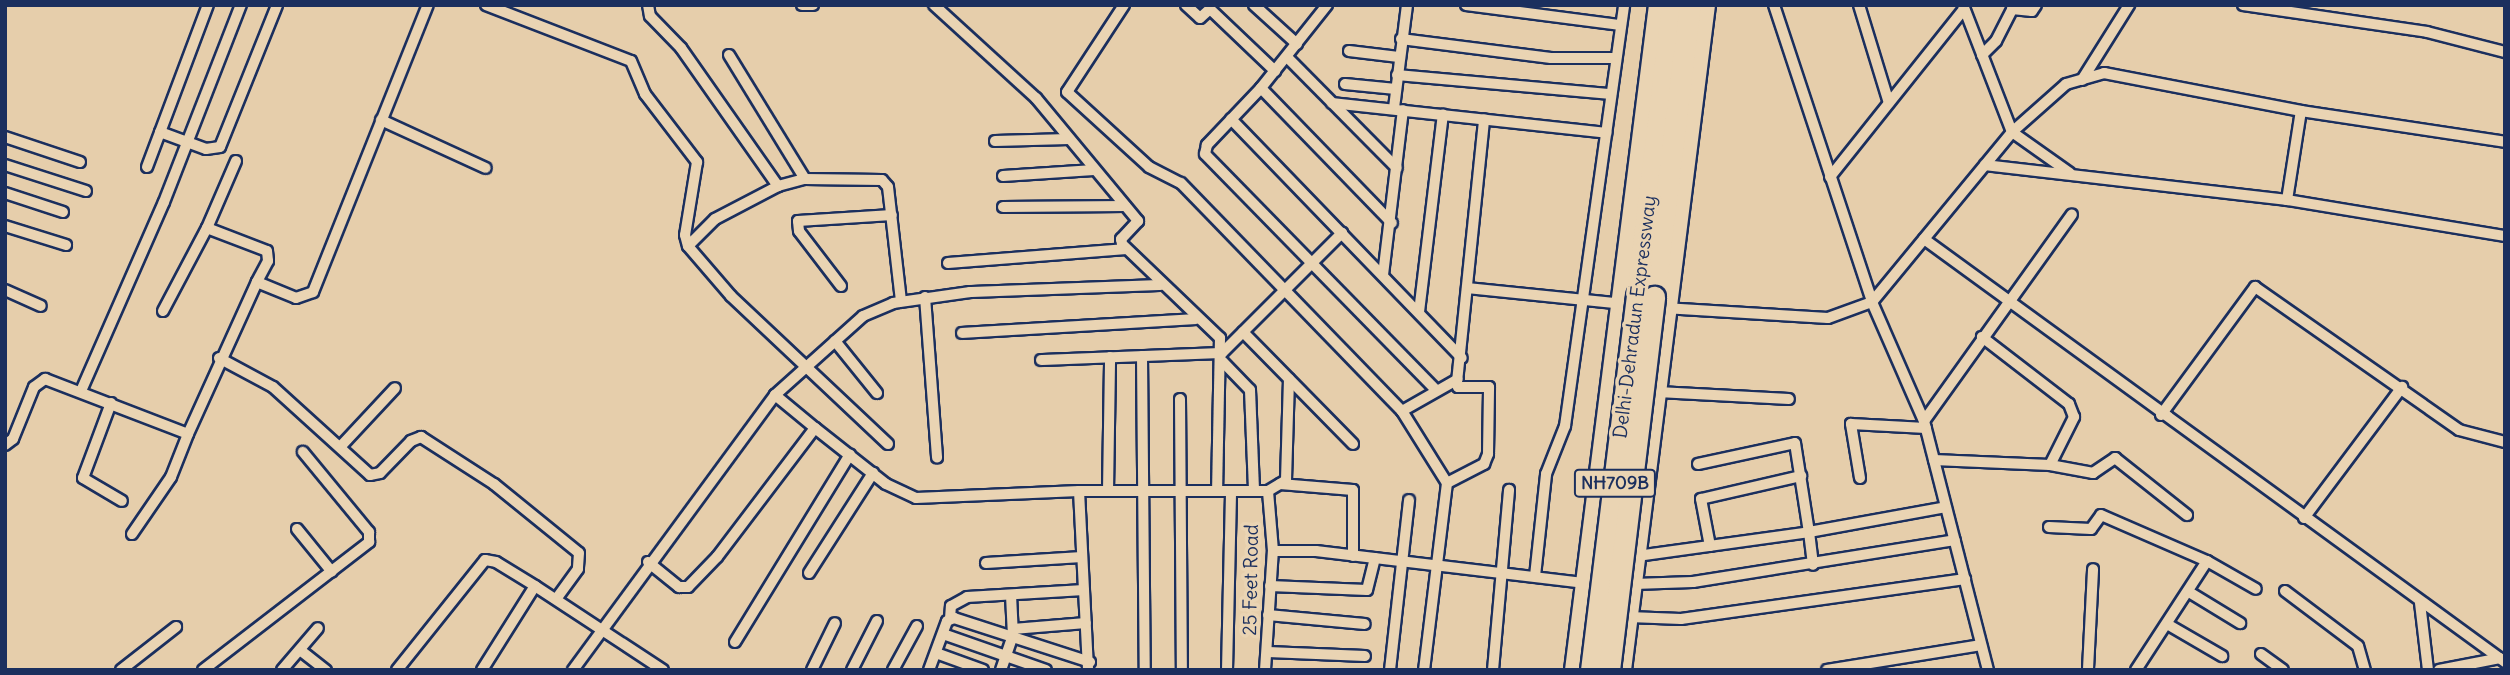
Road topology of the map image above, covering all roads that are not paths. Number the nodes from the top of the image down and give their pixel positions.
1 (208, 5) edge
2 (241, 5) edge
3 (277, 5) edge
4 (428, 5) edge
5 (486, 5) edge
6 (648, 5) edge
7 (802, 5) edge
8 (813, 5) edge
9 (934, 5) edge
10 (1124, 5) edge
11 (1186, 5) edge
12 (1254, 5) edge
13 (1327, 5) edge
14 (1407, 5) edge
15 (1466, 5) edge
16 (1624, 5) edge
17 (1657, 5) edge
18 (1672, 5) edge
19 (1690, 5) edge
20 (1707, 5) edge
21 (1774, 5) edge
22 (1859, 5) edge
23 (2036, 5) edge
24 (2129, 5) edge
25 (2243, 5) edge
26 (2324, 5) edge
27 (1963, 7) edge
28 (1514, 8) edge
29 (2316, 16) junction
30 (1621, 25) junction
31 (1401, 39) junction
32 (1297, 44) junction
33 (1349, 51) dead end
34 (2505, 52) edge
35 (729, 55) dead end
36 (1982, 55) junction
37 (1287, 57) junction
38 (1399, 57) junction
39 (1616, 58) junction
40 (1275, 71) junction
41 (1397, 75) junction
42 (2082, 80) junction
43 (1345, 84) dead end
44 (1261, 88) junction
45 (1396, 89) junction
46 (1611, 94) junction
47 (1332, 103) junction
48 (1889, 103) junction
49 (1398, 109) junction
50 (2301, 111) junction
51 (1443, 114) junction
52 (1231, 119) junction
53 (1484, 119) junction
54 (381, 120) junction
55 (160, 132) junction
56 (2012, 132) junction
57 (1606, 133) junction
58 (5, 137) edge
59 (1069, 139) junction
60 (995, 141) dead end
61 (2505, 142) edge
62 (187, 143) junction
63 (236, 161) dead end
64 (80, 162) dead end
65 (5, 165) edge
66 (1985, 165) junction
67 (147, 167) dead end
68 (486, 168) dead end
69 (1397, 168) junction
70 (1094, 170) junction
71 (2070, 174) junction
72 (1003, 177) dead end
73 (1830, 177) junction
74 (805, 179) junction
75 (778, 186) junction
76 (86, 191) dead end
77 (5, 193) edge
78 (2287, 200) junction
79 (1125, 206) junction
80 (1003, 207) dead end
81 (63, 212) dead end
82 (2072, 214) dead end
83 (892, 215) junction
84 (1392, 223) junction
85 (5, 226) edge
86 (207, 228) junction
87 (1342, 233) junction
88 (2505, 236) edge
89 (1924, 239) junction
90 (66, 245) dead end
91 (688, 246) junction
92 (1126, 249) junction
93 (948, 263) dead end
94 (1313, 263) junction
95 (1383, 275) junction
96 (257, 282) junction
97 (1161, 285) junction
98 (841, 286) dead end
99 (1467, 288) junction
100 (5, 290) edge
101 (1282, 290) junction
102 (925, 297) junction
103 (1584, 300) junction
104 (901, 301) junction
105 (2007, 301) junction
106 (1872, 302) junction
107 (1618, 303) junction
108 (41, 306) dead end
109 (1668, 309) junction
110 (163, 311) dead end
111 (1419, 312) junction
112 (1196, 319) junction
113 (1243, 331) junction
114 (962, 333) dead end
115 (1982, 337) junction
116 (835, 341) junction
117 (1142, 356) junction
118 (1110, 357) junction
119 (1222, 357) junction
120 (219, 358) junction
121 (1462, 358) junction
122 (1041, 360) dead end
123 (805, 364) junction
124 (1289, 379) junction
125 (1458, 379) junction
126 (2402, 387) junction
127 (395, 388) dead end
128 (1435, 390) junction
129 (81, 391) junction
130 (1658, 392) junction
131 (877, 393) dead end
132 (775, 395) junction
133 (1180, 399) dead end
134 (1788, 399) dead end
135 (111, 403) junction
136 (1402, 411) junction
137 (2161, 415) junction
138 (1925, 424) junction
139 (815, 428) junction
140 (188, 434) junction
141 (2505, 442) edge
142 (888, 444) dead end
143 (1353, 444) dead end
144 (5, 445) edge
145 (341, 446) junction
146 (303, 452) dead end
147 (850, 454) junction
148 (937, 458) dead end
149 (1934, 460) junction
150 (1698, 464) dead end
151 (2050, 465) junction
152 (873, 473) junction
153 (1801, 476) junction
154 (1860, 478) dead end
155 (1447, 483) junction
156 (1280, 484) junction
157 (1180, 489) junction
158 (1509, 490) dead end
159 (1079, 491) junction
160 (1108, 491) junction
161 (1217, 491) junction
162 (1231, 491) junction
163 (1254, 491) junction
164 (1268, 491) junction
165 (1144, 492) junction
166 (121, 500) dead end
167 (1409, 500) dead end
168 (1946, 507) junction
169 (2187, 515) dead end
170 (2304, 518) junction
171 (2049, 527) dead end
172 (297, 529) dead end
173 (1809, 532) junction
174 (132, 534) dead end
175 (1955, 540) junction
176 (1710, 546) junction
177 (1273, 551) junction
178 (1353, 556) junction
179 (1637, 556) junction
180 (1083, 557) junction
181 (1375, 558) junction
182 (1402, 561) junction
183 (2207, 561) junction
184 (648, 562) junction
185 (986, 563) dead end
186 (1437, 565) junction
187 (1813, 565) junction
188 (2092, 569) dead end
189 (1504, 571) junction
190 (332, 572) junction
191 (808, 573) dead end
192 (1535, 576) junction
193 (1965, 579) junction
194 (1583, 583) junction
195 (1634, 584) junction
196 (535, 586) junction
197 (1270, 586) junction
198 (2256, 589) dead end
199 (1084, 590) junction
200 (2285, 591) dead end
201 (2189, 592) junction
202 (1011, 595) junction
203 (556, 599) junction
204 (2420, 603) junction
205 (1268, 615) junction
206 (1629, 617) junction
207 (950, 619) junction
208 (877, 621) dead end
209 (835, 623) dead end
210 (1087, 623) junction
211 (2240, 623) dead end
212 (1365, 624) dead end
213 (2167, 624) junction
214 (917, 626) dead end
215 (176, 627) dead end
216 (318, 628) dead end
217 (602, 630) junction
218 (1013, 632) junction
219 (943, 634) junction
220 (736, 642) dead end
221 (1981, 645) junction
222 (300, 649) junction
223 (1268, 652) junction
224 (936, 653) junction
225 (2261, 654) dead end
226 (1006, 656) junction
227 (1365, 656) dead end
228 (2222, 656) dead end
229 (2502, 660) edge
230 (1089, 666) edge
231 (322, 669) edge
232 (121, 670) edge
233 (203, 670) edge
234 (282, 670) edge
235 (397, 670) edge
236 (482, 670) edge
237 (573, 670) edge
238 (663, 670) edge
239 (812, 670) edge
240 (852, 670) edge
241 (893, 670) edge
242 (929, 670) edge
243 (983, 670) edge
244 (1001, 670) edge
245 (1046, 670) edge
246 (1145, 670) edge
247 (1182, 670) edge
248 (1227, 670) edge
249 (1265, 670) edge
250 (1390, 670) edge
251 (1424, 670) edge
252 (1493, 670) edge
253 (1573, 670) edge
254 (1591, 670) edge
255 (1609, 670) edge
256 (1623, 670) edge
257 (1827, 670) edge
258 (1988, 670) edge
259 (2075, 670) edge
260 (2090, 670) edge
261 (2136, 670) edge
262 (2283, 670) edge
263 (2365, 670) edge
264 (2428, 670) edge
265 (2439, 670) edge

1 - 55 street
2 - 62 street
3 - 62 street
4 - 54 street
5 - 91 street
6 - 75 street
7 - 8 street
9 - 59 street
10 - 101 street
11 - 40 street
12 - 32 street
13 - 32 street
14 - 31 street
15 - 28 street
16 - 30 street
17 - 107 street
18 - 254 highway, Delhi-Dehradun Expressway / NH709B, bridge
19 - 255 highway, Delhi-Dehradun Expressway / NH709B, bridge
20 - 109 street
21 - 73 street
22 - 48 street
23 - 36 street
24 - 42 street
25 - 29 street
26 - 29 street
27 - 36 street
27 - 48 street
28 - 30 street
29 - 34 street
30 - 39 street
31 - 38 street
31 - 39 street
32 - 37 street
33 - 38 street
35 - 74 street
36 - 56 street
37 - 40 street
37 - 47 street
38 - 41 street
39 - 46 street
40 - 44 street
41 - 45 street
41 - 46 street
42 - 50 street
42 - 56 street
43 - 45 street
44 - 52 street
44 - 84 street
45 - 49 street
46 - 57 street
47 - 49 street
47 - 69 street
48 - 73 street
49 - 51 street
49 - 69 street
50 - 61 street
50 - 78 street
51 - 53 street
51 - 111 street
52 - 87 street
52 - 94 street
53 - 57 street
53 - 99 street
54 - 68 street
54 - 96 street
55 - 62 street
55 - 67 street
56 - 66 street
56 - 71 street
57 - 103 street
58 - 64 street
59 - 60 street
59 - 70 street
62 - 129 street
63 - 86 street
65 - 76 street
66 - 71 street
66 - 89 street
69 - 84 street
70 - 72 street
70 - 79 street
71 - 78 street
73 - 106 street
74 - 75 street
74 - 83 street
75 - 91 street
77 - 81 street
78 - 88 street
79 - 80 street
79 - 92 street
82 - 105 street
83 - 98 street
83 - 104 street
84 - 95 street
85 - 90 street
86 - 96 street
86 - 110 street
87 - 94 street
87 - 95 street
89 - 105 street
89 - 106 street
91 - 123 street
92 - 93 street
92 - 97 street
94 - 101 street
94 - 128 street
95 - 111 street
96 - 120 street
97 - 102 street
97 - 112 street
99 - 103 street
99 - 121 street
100 - 108 street
101 - 113 street
101 - 136 street
102 - 104 street
102 - 148 street
103 - 107 street
103 - 192 street
104 - 116 street
105 - 115 street
105 - 137 street
106 - 109 street
106 - 138 street
107 - 109 street
107 - 194 street
109 - 130 street
111 - 121 street
112 - 114 street
112 - 119 street
113 - 119 street
113 - 124 street
115 - 138 street
115 - 151 street
116 - 123 street
116 - 131 street
117 - 118 street
117 - 119 street
117 - 165 street
118 - 122 street
118 - 160 street
119 - 161 street
119 - 163 street
120 - 140 street
120 - 145 street
121 - 125 street
123 - 132 street
123 - 142 street
124 - 143 street
124 - 156 street
125 - 128 street
125 - 155 street
126 - 137 street
126 - 141 street
126 - 170 street
127 - 145 street
128 - 136 street
129 - 135 street
129 - 144 street
130 - 134 street
130 - 179 street
132 - 139 street
132 - 184 street
133 - 157 street
135 - 140 street
135 - 166 street
136 - 155 street
137 - 170 street
138 - 149 street
138 - 154 street
139 - 147 street
139 - 184 street
140 - 174 street
145 - 203 street
146 - 190 street
147 - 152 street
147 - 220 street
149 - 151 street
149 - 168 street
150 - 153 street
151 - 169 street
152 - 159 street
152 - 191 street
153 - 173 street
153 - 176 street
155 - 186 street
156 - 164 street
156 - 178 street
157 - 161 street
157 - 165 street
157 - 247 street
158 - 189 street
159 - 160 street
159 - 180 street
160 - 165 street
161 - 162 street
162 - 163 street
162 - 248 street
163 - 164 street
164 - 177 street, 25 Feet Road
165 - 246 street
167 - 182 street
168 - 173 street
168 - 175 street
170 - 204 street
171 - 183 street
172 - 190 street
173 - 176 street
173 - 187 street
175 - 187 street
175 - 193 street
176 - 179 street
177 - 178 street
177 - 197 street, 25 Feet Road
178 - 181 street
179 - 195 street
180 - 185 street
180 - 199 street
181 - 182 street
181 - 197 street
182 - 186 street
182 - 250 street
183 - 198 street
183 - 201 street
184 - 217 street
186 - 189 street
186 - 251 street
187 - 195 street
188 - 260 street
189 - 192 street
189 - 252 street
190 - 233 street
192 - 194 street
193 - 206 street
193 - 221 street
194 - 253 street
195 - 206 street
196 - 203 street
196 - 235 street
196 - 236 street
197 - 205 street, 25 Feet Road
199 - 202 street
199 - 210 street
200 - 263 street
201 - 211 street
201 - 213 street
202 - 207 street
202 - 218 street
203 - 217 street
204 - 229 street
204 - 264 street
205 - 212 street
205 - 223 street, 25 Feet Road
206 - 256 street
207 - 218 street
207 - 219 street
208 - 240 street
209 - 239 street
210 - 218 street
210 - 230 street
213 - 228 street
213 - 261 street
214 - 241 street
215 - 232 street
216 - 222 street
217 - 237 street
217 - 238 street
218 - 226 street
218 - 230 street
219 - 224 street
219 - 226 street
221 - 257 street
221 - 258 street
222 - 231 street
222 - 234 street
223 - 227 street
223 - 249 street, 25 Feet Road
224 - 242 street
224 - 243 street
225 - 262 street
226 - 244 street
226 - 245 street
229 - 265 street
259 - 260 street

